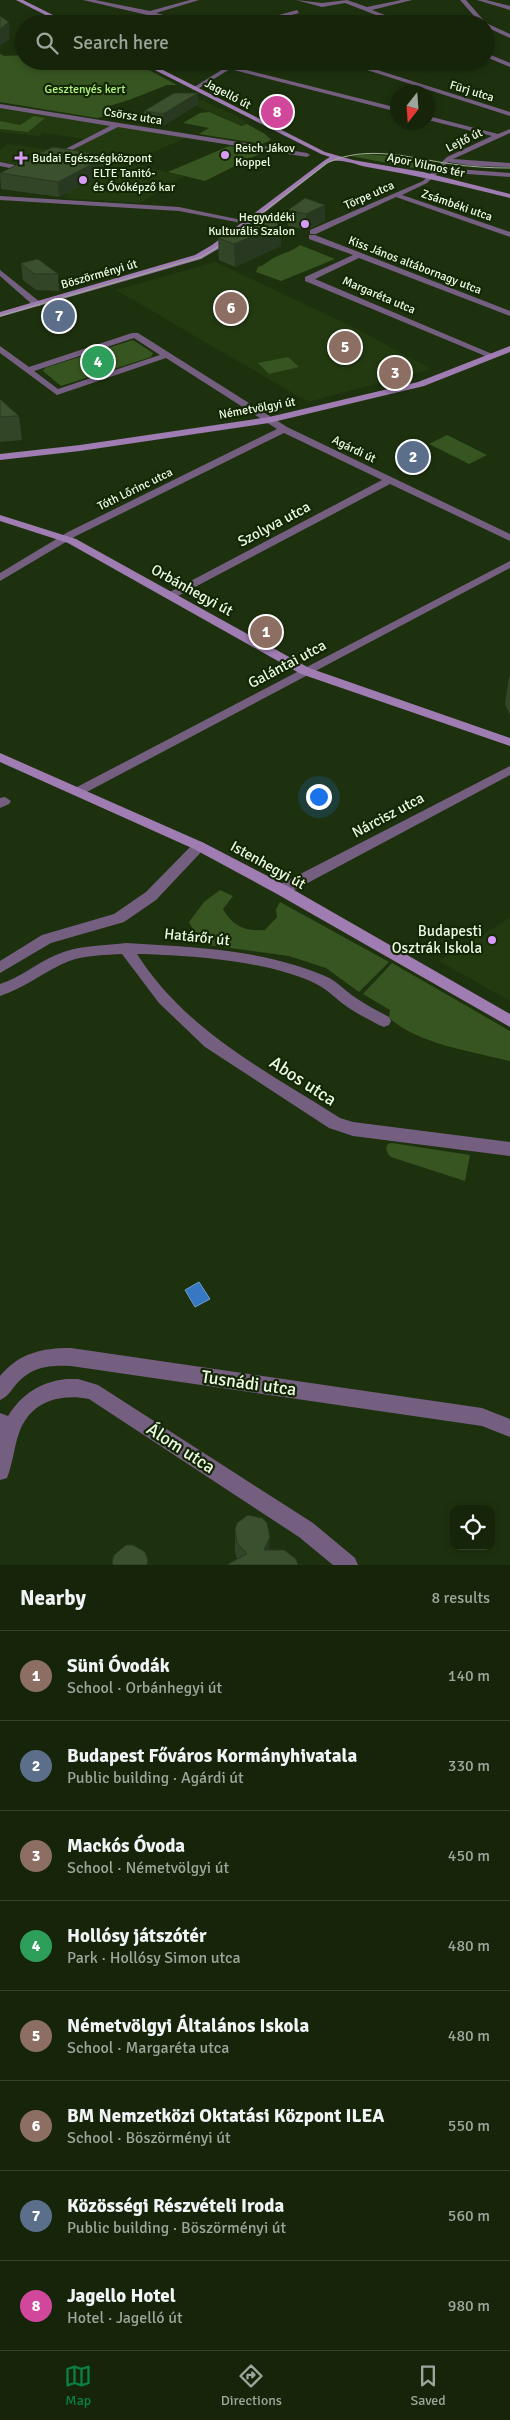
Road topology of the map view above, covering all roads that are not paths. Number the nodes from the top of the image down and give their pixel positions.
1 (19, 0) edge
2 (86, 0) edge
3 (196, 0) edge
4 (299, 0) edge
5 (409, 0) edge
6 (463, 0) edge
7 (480, 0) edge
8 (510, 8) edge
9 (366, 9) junction
10 (298, 12) dead end
11 (151, 13) junction
12 (50, 15) edge
13 (159, 15) edge
14 (286, 15) edge
15 (382, 15) edge
16 (477, 15) edge
17 (495, 29) edge
18 (510, 36) edge
19 (495, 60) edge
20 (510, 66) edge
21 (157, 70) edge
22 (224, 70) edge
23 (241, 70) edge
24 (371, 70) edge
25 (194, 89) junction
26 (0, 106) edge
27 (390, 108) edge
28 (510, 114) edge
29 (253, 119) junction
30 (435, 120) edge
31 (116, 125) junction
32 (510, 131) edge
33 (498, 136) junction
34 (288, 145) junction
35 (305, 145) junction
36 (263, 147) junction
37 (307, 155) junction
38 (334, 158) junction
39 (446, 160) junction
40 (46, 161) edge
41 (352, 162) junction
42 (0, 164) edge
43 (38, 165) edge
44 (510, 165) edge
45 (317, 169) junction
46 (29, 170) junction
47 (439, 170) junction
48 (510, 175) edge
49 (432, 176) junction
50 (14, 177) edge
51 (396, 195) junction
52 (510, 196) edge
53 (0, 198) edge
54 (247, 222) junction
55 (312, 234) joint
56 (510, 235) edge
57 (360, 255) junction
58 (0, 272) edge
59 (37, 304) junction
60 (510, 314) edge
61 (0, 315) edge
62 (0, 349) edge
63 (508, 352) edge
64 (167, 355) junction
65 (492, 356) junction
66 (28, 370) junction
67 (269, 420) junction
68 (284, 429) junction
69 (0, 457) edge
70 (390, 480) junction
71 (0, 518) edge
72 (66, 538) junction
73 (510, 538) edge
74 (510, 564) edge
75 (0, 578) edge
76 (172, 595) junction
77 (305, 672) junction
78 (510, 742) edge
79 (0, 756) edge
80 (510, 770) edge
81 (79, 792) junction
82 (199, 846) junction
83 (282, 890) junction
84 (126, 948) junction
85 (0, 968) edge
86 (0, 990) edge
87 (384, 1021) dead end
88 (510, 1022) edge
89 (510, 1149) edge
90 (0, 1391) edge
91 (5, 1425) edge
92 (510, 1428) edge
93 (0, 1471) edge
94 (348, 1565) edge

1 - 12 street
2 - 11 street
3 - 11 street
4 - 9 street
5 - 9 street
6 - 16 street
7 - 8 street
9 - 15 street
10 - 14 street
11 - 13 street
17 - 18 street
19 - 20 street
21 - 25 street, Jagelló út
22 - 25 street
23 - 27 street
24 - 28 street, Fürj utca
25 - 29 street, Jagelló út
26 - 31 street, Csörsz utca
29 - 34 street, Jagelló út
29 - 35 street, Jagelló út
30 - 33 street
31 - 36 street, Csörsz utca
31 - 40 street
32 - 33 street, Lejtő út
33 - 39 street, Lejtő út
34 - 35 street, Jagelló út
34 - 36 street, Csörsz utca
34 - 37 street, Jagelló út
35 - 38 street, Jagelló út
36 - 37 street, Csörsz utca
37 - 38 street, Jagelló út
37 - 45 street
38 - 41 street, Jagelló út
38 - 45 street, Böszörményi út
39 - 44 street, Apor Vilmos tér
39 - 47 street, Lejtő út
41 - 45 street, Böszörményi út
41 - 49 street, Apor Vilmos tér
42 - 46 street
43 - 46 street
45 - 54 street, Böszörményi út
46 - 50 street
47 - 48 street
47 - 49 street, Lejtő út
49 - 51 street, Törpe utca
49 - 52 street, Apor Vilmos tér
51 - 55 street, Törpe utca
51 - 56 street, Zsámbéki utca
53 - 54 street
54 - 59 street, Böszörményi út
55 - 57 street, Kiss János altábornagy utca
57 - 60 street, Kiss János altábornagy utca
57 - 65 street, Margaréta utca
58 - 59 street
59 - 61 street, Böszörményi út
62 - 66 street
63 - 65 street, Németvölgyi út
64 - 66 street, Agárdi út
64 - 66 street
64 - 67 street, Agárdi út
65 - 67 street, Németvölgyi út
67 - 68 street, Agárdi út
67 - 69 street, Németvölgyi út
68 - 70 street, Agárdi út
68 - 72 street, Tóth Lőrinc utca
70 - 73 street, Agárdi út
70 - 76 street, Szolyva utca
71 - 72 street, Orbánhegyi út
72 - 75 street, Tóth Lőrinc utca
72 - 76 street, Orbánhegyi út
74 - 77 street, Galántai utca
76 - 77 street, Orbánhegyi út
77 - 78 street, Orbánhegyi út
77 - 81 street, Galántai utca
79 - 81 street, Istenhegyi út
80 - 83 street, Nárcisz utca
81 - 82 street, Istenhegyi út
82 - 83 street, Istenhegyi út
82 - 85 street
83 - 88 street, Istenhegyi út
84 - 86 street, Határőr út
84 - 87 street, Határőr út
84 - 89 street, Abos utca
90 - 92 street, Tusnádi utca
91 - 93 street
91 - 94 street, Álom utca

